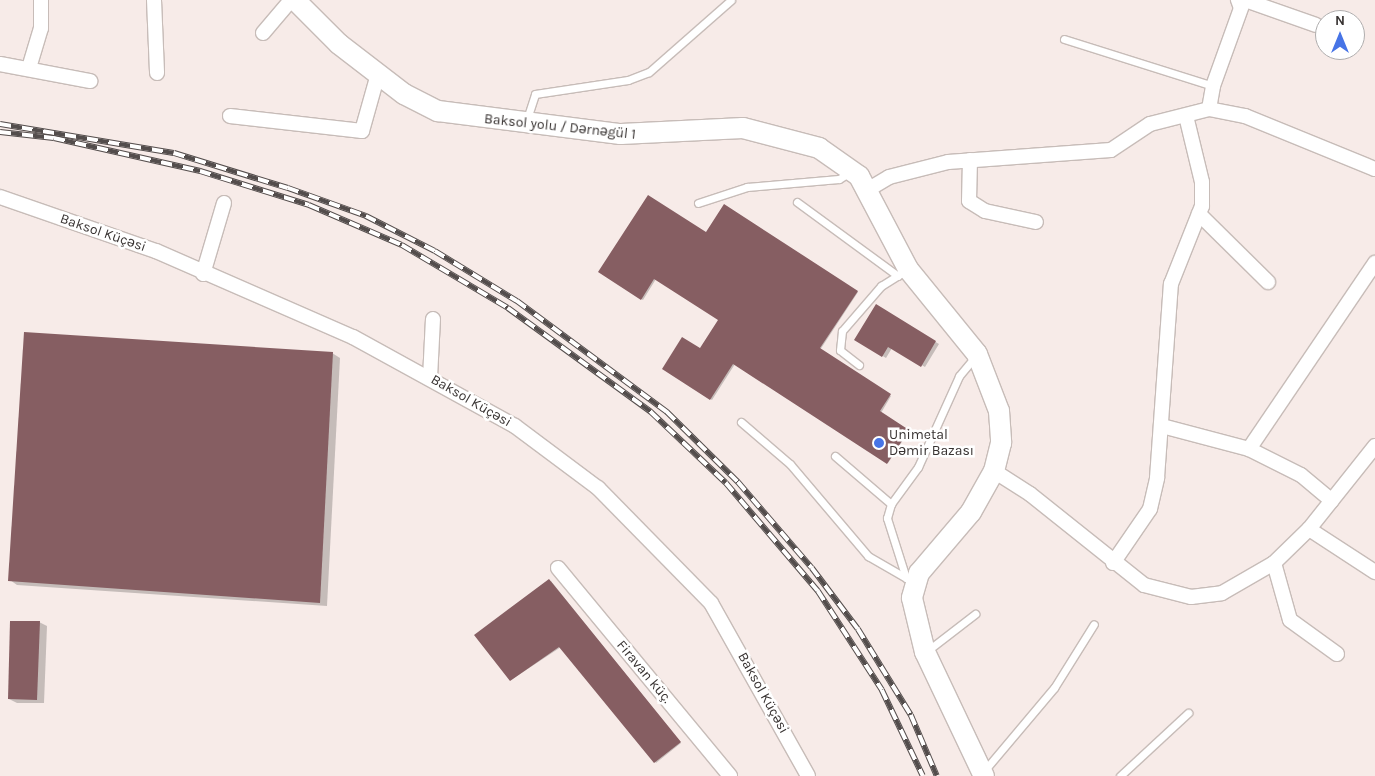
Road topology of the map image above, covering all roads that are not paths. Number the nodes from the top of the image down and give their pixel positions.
1 (41, 0) edge
2 (154, 0) edge
3 (291, 0) edge
4 (295, 0) edge
5 (731, 0) edge
6 (1234, 0) edge
7 (1245, 0) edge
8 (1239, 14) junction
9 (1315, 24) edge
10 (263, 33) dead end
11 (1064, 39) dead end
12 (0, 64) edge
13 (29, 68) junction
14 (157, 73) dead end
15 (378, 74) junction
16 (90, 81) dead end
17 (1212, 86) junction
18 (1209, 109) junction
19 (230, 116) dead end
20 (1186, 116) junction
21 (526, 124) junction
22 (970, 160) junction
23 (1375, 169) edge
24 (853, 170) junction
25 (869, 189) junction
26 (0, 197) edge
27 (797, 202) dead end
28 (224, 203) dead end
29 (698, 203) dead end
30 (1199, 214) junction
31 (1036, 222) dead end
32 (1375, 263) edge
33 (903, 273) junction
34 (203, 274) junction
35 (1268, 282) dead end
36 (433, 320) dead end
37 (977, 354) junction
38 (860, 365) dead end
39 (430, 378) junction
40 (741, 422) dead end
41 (1162, 426) junction
42 (1375, 446) edge
43 (1250, 449) junction
44 (835, 456) dead end
45 (994, 471) junction
46 (1332, 501) junction
47 (891, 504) junction
48 (1309, 529) junction
49 (1114, 563) junction
50 (1274, 563) junction
51 (558, 568) dead end
52 (1375, 572) edge
53 (910, 581) junction
54 (975, 614) dead end
55 (1094, 624) dead end
56 (925, 652) junction
57 (1337, 654) dead end
58 (1188, 713) dead end
59 (983, 775) edge
60 (730, 776) edge
61 (808, 776) edge
62 (1120, 776) edge

1 - 13 street
2 - 14 street
3 - 10 street
4 - 15 main road, Baksol yolu / Dərnəgül 1
5 - 21 lane
6 - 8 lane
7 - 8 street
7 - 9 street
8 - 17 street
11 - 17 lane
12 - 13 street
13 - 16 street
15 - 19 street
15 - 21 main road, Baksol yolu / Dərnəgül 1
17 - 18 street
18 - 20 street
18 - 23 street
20 - 22 street
20 - 30 street
21 - 24 main road, Baksol yolu / Dərnəgül 1
22 - 25 street
22 - 31 street
24 - 25 main road, Baksol yolu / Dərnəgül 1
24 - 29 lane
25 - 33 main road, Baksol yolu / Dərnəgül 1
26 - 34 street, Baksol Küçəsi
27 - 33 lane
28 - 34 street
30 - 35 street
30 - 41 street
32 - 43 street
33 - 37 main road, Baksol yolu / Dərnəgül 1
33 - 38 lane
34 - 39 street, Baksol Küçəsi
36 - 39 street
37 - 45 main road, Baksol yolu / Dərnəgül 1
37 - 47 lane
39 - 61 street, Baksol Küçəsi
40 - 53 lane
41 - 43 street
41 - 49 street
42 - 46 street
43 - 46 street
44 - 47 lane
45 - 49 street
45 - 53 main road, Baksol yolu / Dərnəgül 1
46 - 48 street
47 - 53 lane
48 - 50 street
48 - 52 street
49 - 50 street
50 - 57 street
51 - 60 street, Firavan küç.
53 - 56 main road
54 - 56 lane
55 - 59 lane
56 - 59 main road
58 - 62 lane

